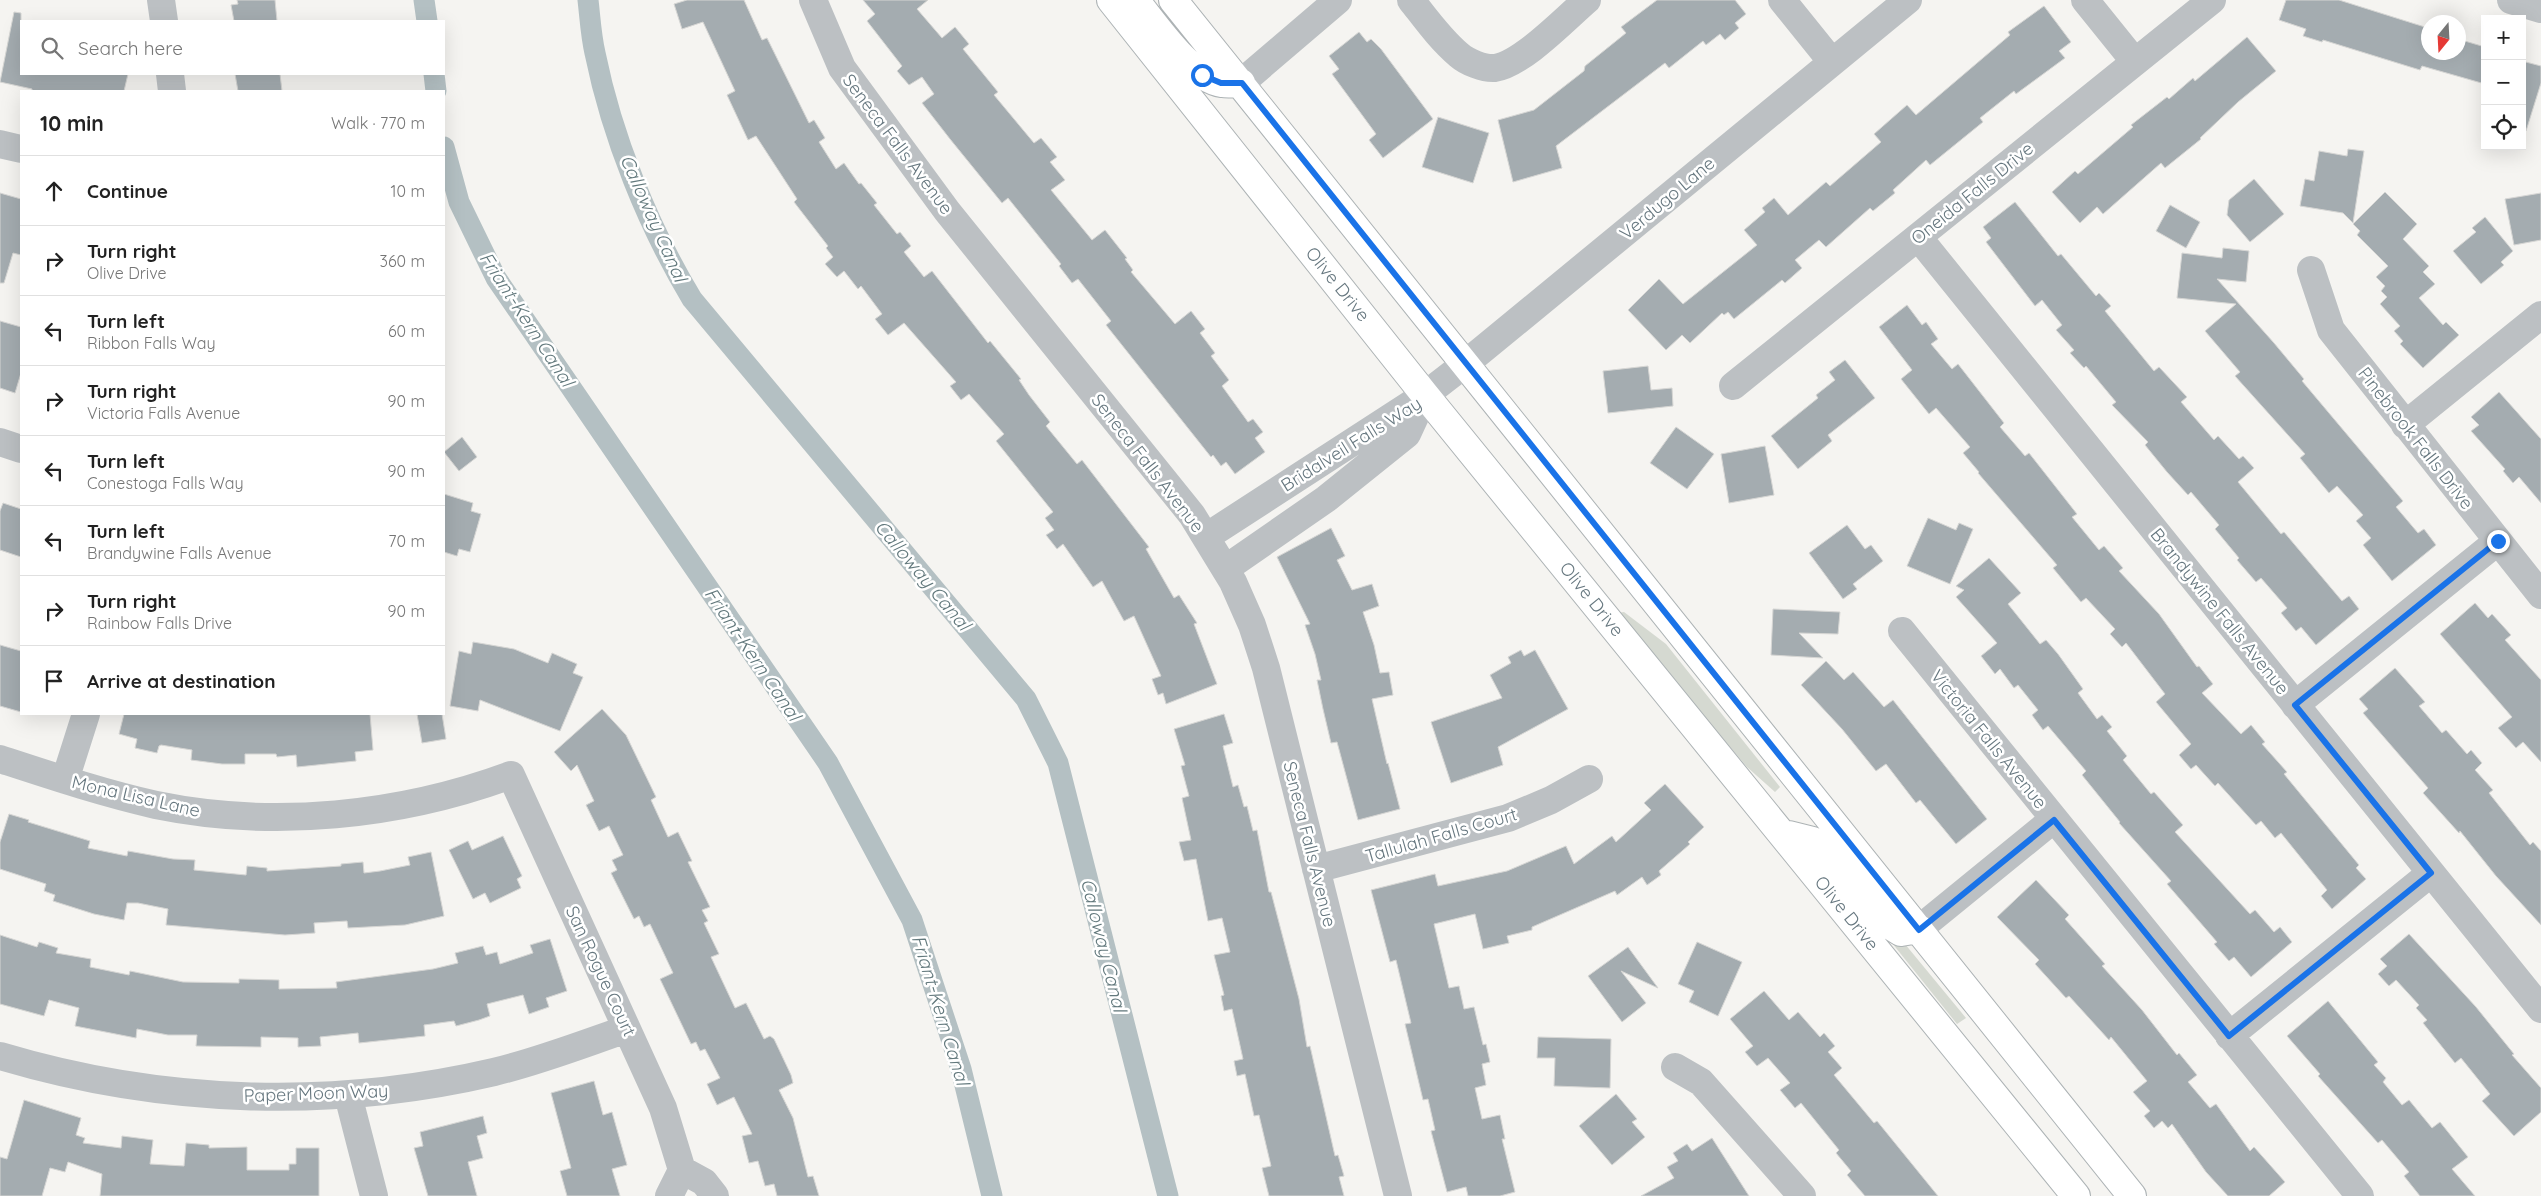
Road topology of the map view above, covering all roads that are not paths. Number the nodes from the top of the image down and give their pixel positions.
1 (161, 0) edge
2 (813, 0) edge
3 (1111, 0) edge
4 (1135, 0) edge
5 (1173, 0) edge
6 (1338, 0) edge
7 (1411, 0) edge
8 (1587, 0) edge
9 (1782, 0) edge
10 (1908, 0) edge
11 (2085, 0) edge
12 (2212, 0) edge
13 (2511, 0) edge
14 (2541, 9) edge
15 (164, 20) edge
16 (1832, 62) junction
17 (2135, 62) junction
18 (170, 75) edge
19 (1242, 83) junction
20 (172, 90) edge
21 (0, 144) edge
22 (20, 149) edge
23 (1918, 237) junction
24 (2311, 270) dead end
25 (2541, 315) edge
26 (1465, 364) junction
27 (1733, 386) dead end
28 (1426, 395) junction
29 (2404, 425) junction
30 (0, 442) edge
31 (20, 449) edge
32 (1206, 537) junction
33 (2498, 541) junction
34 (1225, 569) junction
35 (2541, 595) edge
36 (1902, 631) dead end
37 (2295, 705) junction
38 (86, 715) edge
39 (0, 759) edge
40 (510, 775) joint
41 (1589, 779) dead end
42 (65, 780) junction
43 (2054, 820) junction
44 (1783, 833) junction
45 (1316, 869) junction
46 (2431, 873) junction
47 (1919, 930) junction
48 (2541, 1009) edge
49 (627, 1029) junction
50 (2229, 1036) junction
51 (0, 1056) edge
52 (1675, 1067) dead end
53 (348, 1095) junction
54 (682, 1170) junction
55 (374, 1196) edge
56 (669, 1196) edge
57 (715, 1196) edge
58 (1398, 1196) edge
59 (1802, 1196) edge
60 (2076, 1196) edge
61 (2132, 1196) edge
62 (2360, 1196) edge

1 - 15 street
2 - 32 street, Seneca Falls Avenue
3 - 28 main road, Olive Drive
4 - 19 main road
5 - 19 main road
6 - 19 street
7 - 8 street
9 - 16 street
10 - 16 street, Verdugo Lane
11 - 17 street
12 - 17 street, Oneida Falls Drive
13 - 14 street
16 - 26 street, Verdugo Lane
17 - 23 street, Oneida Falls Drive
18 - 20 street
19 - 26 main road
21 - 22 street
23 - 27 street, Oneida Falls Drive
23 - 37 street, Brandywine Falls Avenue
24 - 29 street, Pinebrook Falls Drive
25 - 29 street
26 - 28 street, Verdugo Lane
26 - 47 main road
28 - 32 street, Bridalveil Falls Way
28 - 34 street, Bridalveil Falls Way
28 - 44 main road, Olive Drive
29 - 33 street, Pinebrook Falls Drive
30 - 31 street
32 - 34 street, Seneca Falls Avenue
33 - 35 street, Pinebrook Falls Drive
33 - 37 street
34 - 45 street, Seneca Falls Avenue
36 - 43 street, Victoria Falls Avenue
37 - 46 street, Brandywine Falls Avenue
38 - 42 street
39 - 42 street, Mona Lisa Lane
40 - 42 street, Mona Lisa Lane
40 - 49 street, San Rogue Court
41 - 45 street, Tallulah Falls Court
43 - 47 street
43 - 50 street, Victoria Falls Avenue
44 - 47 main road
44 - 60 main road, Olive Drive
45 - 58 street, Seneca Falls Avenue
46 - 48 street, Brandywine Falls Avenue
46 - 50 street
47 - 61 main road
49 - 53 street, Paper Moon Way
49 - 54 street, San Rogue Court
50 - 62 street, Victoria Falls Avenue
51 - 53 street, Paper Moon Way
52 - 59 street
53 - 55 street
54 - 56 street
54 - 57 street

